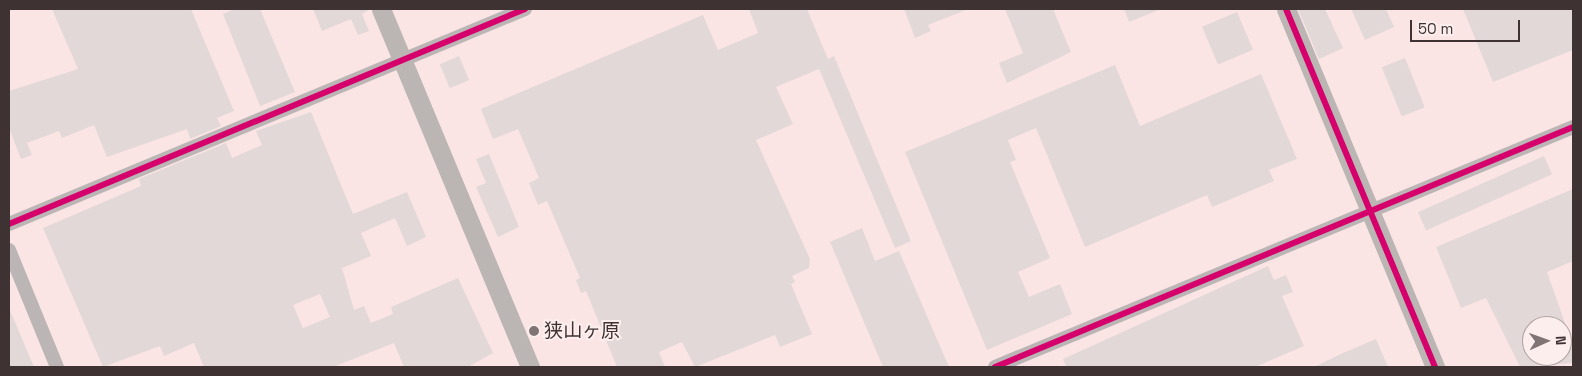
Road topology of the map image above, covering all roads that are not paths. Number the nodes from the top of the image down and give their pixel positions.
1 (381, 9) edge
2 (525, 9) edge
3 (1286, 9) edge
4 (402, 59) junction
5 (1573, 128) edge
6 (1374, 211) junction
7 (9, 224) edge
8 (9, 250) edge
9 (57, 367) edge
10 (530, 367) edge
11 (995, 367) edge
12 (1435, 367) edge

1 - 4 street
2 - 4 street
3 - 6 street
4 - 7 street
4 - 10 street
5 - 6 street
6 - 11 street
6 - 12 street
8 - 9 street

